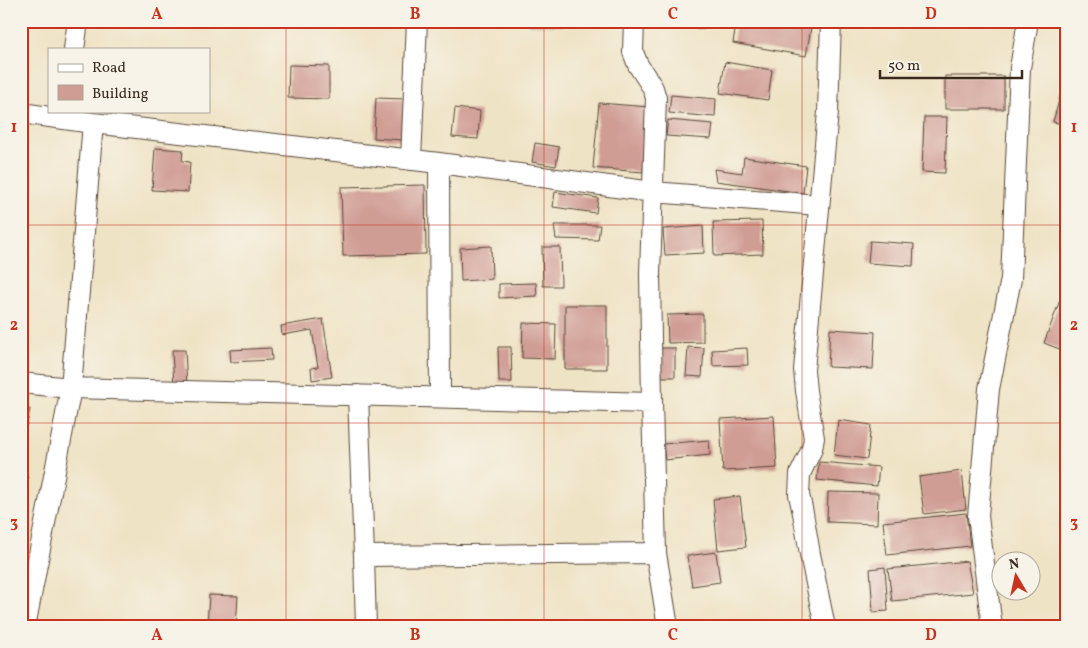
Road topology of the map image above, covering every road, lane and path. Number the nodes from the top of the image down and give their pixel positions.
1 (78, 21) edge
2 (417, 21) edge
3 (634, 21) edge
4 (831, 21) edge
5 (1028, 21) edge
6 (74, 48) edge
7 (21, 113) edge
8 (65, 115) edge
9 (93, 123) junction
10 (411, 160) junction
11 (439, 163) junction
12 (653, 192) junction
13 (819, 205) junction
14 (21, 383) edge
15 (71, 388) junction
16 (358, 396) junction
17 (440, 398) junction
18 (652, 403) junction
19 (656, 553) junction
20 (364, 556) junction
21 (25, 627) edge
22 (366, 627) edge
23 (668, 627) edge
24 (825, 627) edge
25 (992, 627) edge

1 - 6 street
2 - 10 street
3 - 12 street
4 - 13 street
5 - 25 street
7 - 8 street
8 - 9 street
9 - 10 street
9 - 15 street
10 - 11 street
11 - 12 street
11 - 17 street
12 - 13 street
12 - 18 street
13 - 24 street
14 - 15 street
15 - 16 street
15 - 21 street
16 - 17 street
16 - 20 street
17 - 18 street
18 - 19 street
19 - 20 street
19 - 23 street
20 - 22 street

